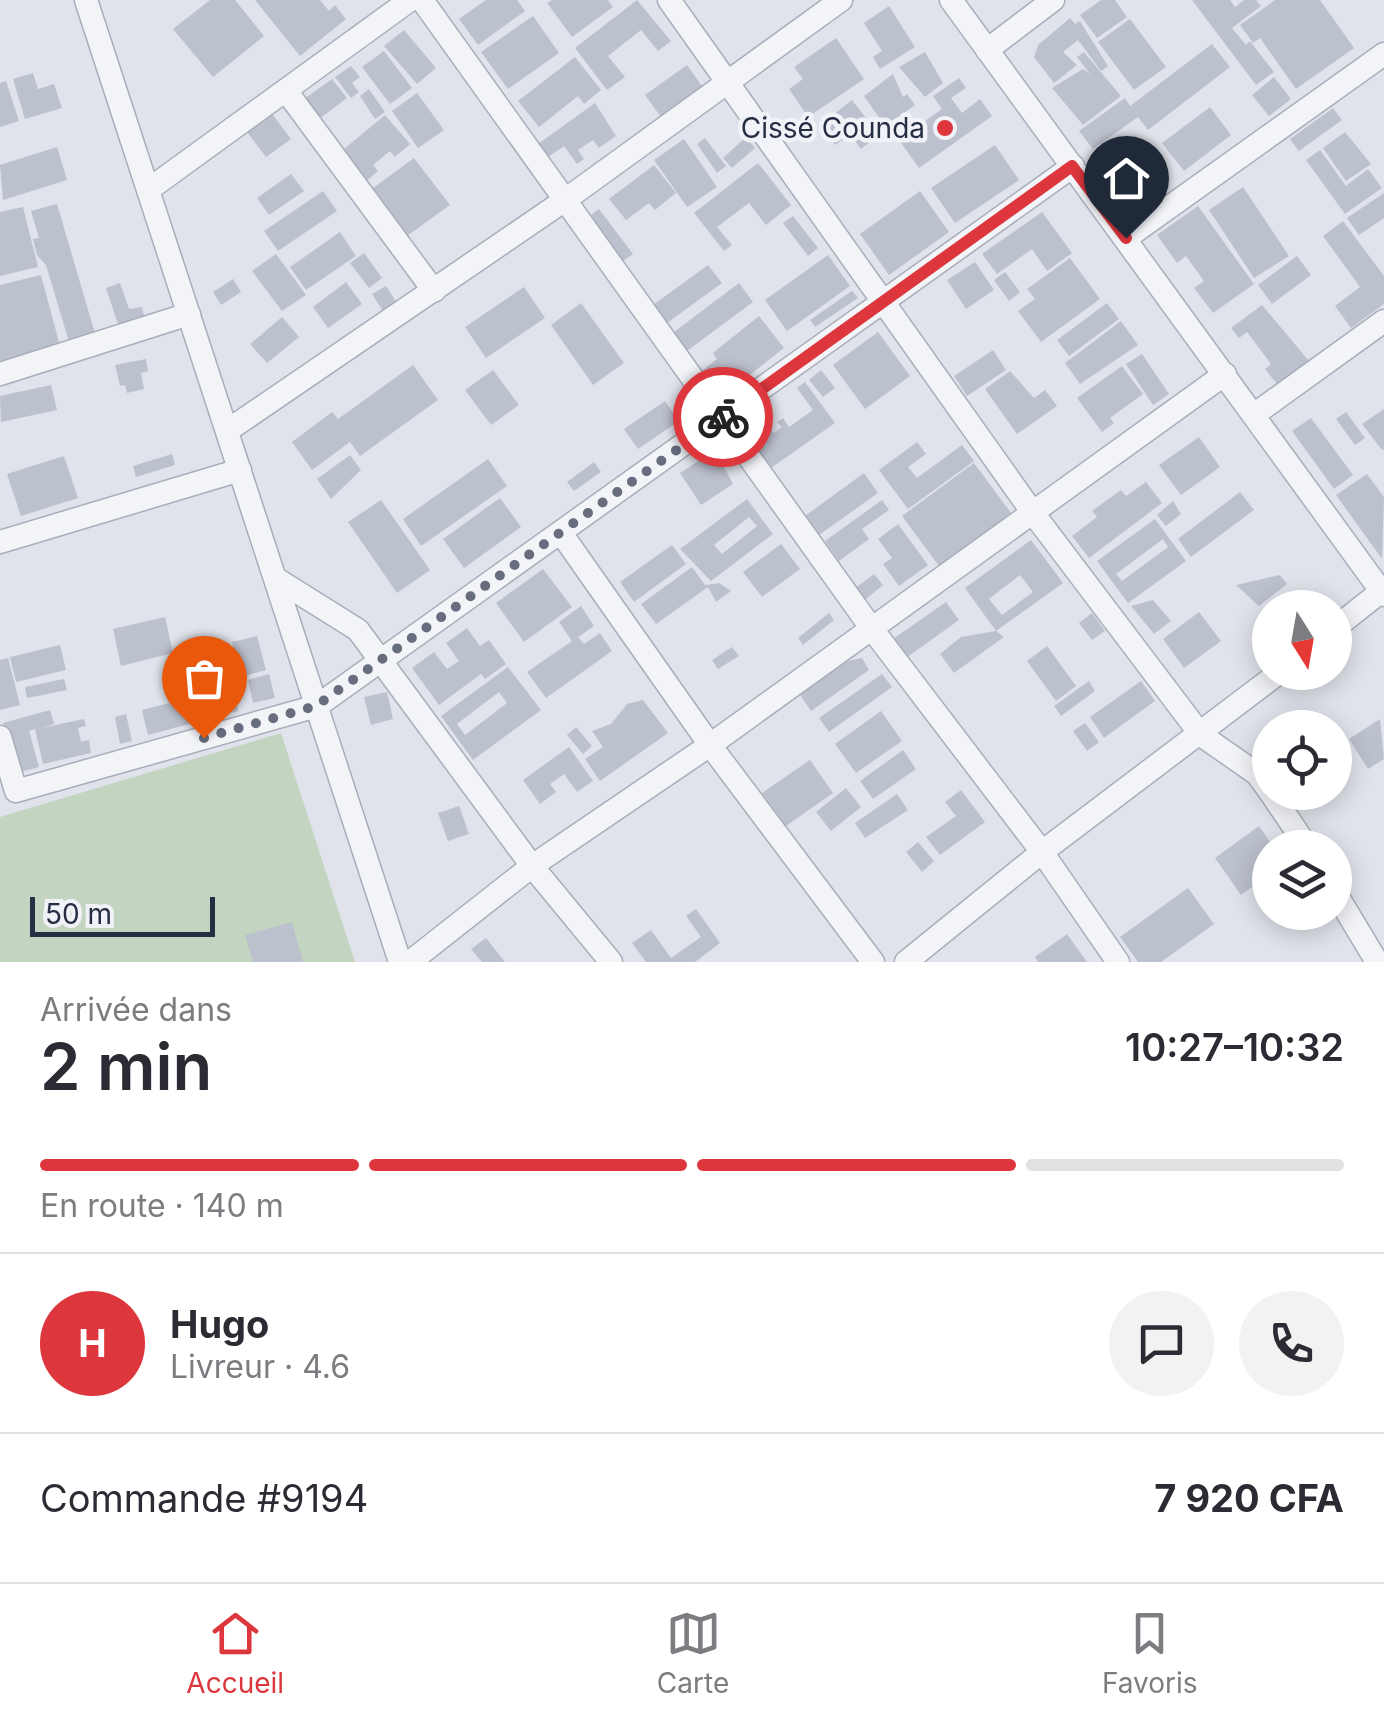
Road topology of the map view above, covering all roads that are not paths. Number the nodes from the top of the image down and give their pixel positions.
1 (86, 0) edge
2 (410, 0) edge
3 (422, 0) edge
4 (668, 0) edge
5 (842, 0) edge
6 (951, 0) edge
7 (1053, 0) edge
8 (987, 50) junction
9 (1384, 54) edge
10 (728, 84) junction
11 (287, 92) junction
12 (1072, 166) junction
13 (148, 190) junction
14 (565, 200) junction
15 (1126, 238) junction
16 (434, 291) junction
17 (883, 302) junction
18 (189, 314) junction
19 (1384, 321) edge
20 (0, 374) edge
21 (1225, 374) junction
22 (1255, 414) junction
23 (721, 418) junction
24 (227, 431) junction
25 (240, 470) junction
26 (1033, 513) junction
27 (561, 533) junction
28 (0, 542) edge
29 (275, 578) junction
30 (1383, 592) edge
31 (1352, 615) edge
32 (872, 629) junction
33 (383, 662) junction
34 (1258, 690) edge
35 (316, 706) junction
36 (1202, 735) junction
37 (0, 737) edge
38 (710, 746) junction
39 (1252, 770) edge
40 (1042, 852) junction
41 (532, 866) junction
42 (1352, 917) edge
43 (400, 962) edge
44 (410, 962) edge
45 (611, 962) edge
46 (874, 962) edge
47 (906, 962) edge
48 (1118, 962) edge
49 (1382, 962) edge

1 - 13 street
2 - 11 street
3 - 14 street
4 - 10 street
5 - 10 street
6 - 8 street
7 - 8 street
8 - 12 street
9 - 15 street
10 - 14 street
10 - 17 street
11 - 13 street
11 - 16 street
12 - 15 street
12 - 17 street
13 - 18 street
14 - 16 street
14 - 23 street
15 - 21 street
16 - 24 street
17 - 23 street
17 - 26 street
18 - 20 street
18 - 24 street
19 - 22 street
21 - 22 street
21 - 26 street
22 - 30 street
23 - 27 street
23 - 32 street
24 - 25 street
25 - 28 street
25 - 29 street
26 - 32 street
26 - 36 street
27 - 33 street
27 - 38 street
29 - 33 street
29 - 35 street
30 - 31 street
32 - 38 street
32 - 40 street
33 - 35 street
33 - 41 street
34 - 36 street
35 - 37 street
35 - 43 street
36 - 39 street
36 - 40 street
38 - 41 street
38 - 46 street
40 - 47 street
40 - 48 street
41 - 44 street
41 - 45 street
42 - 49 street

